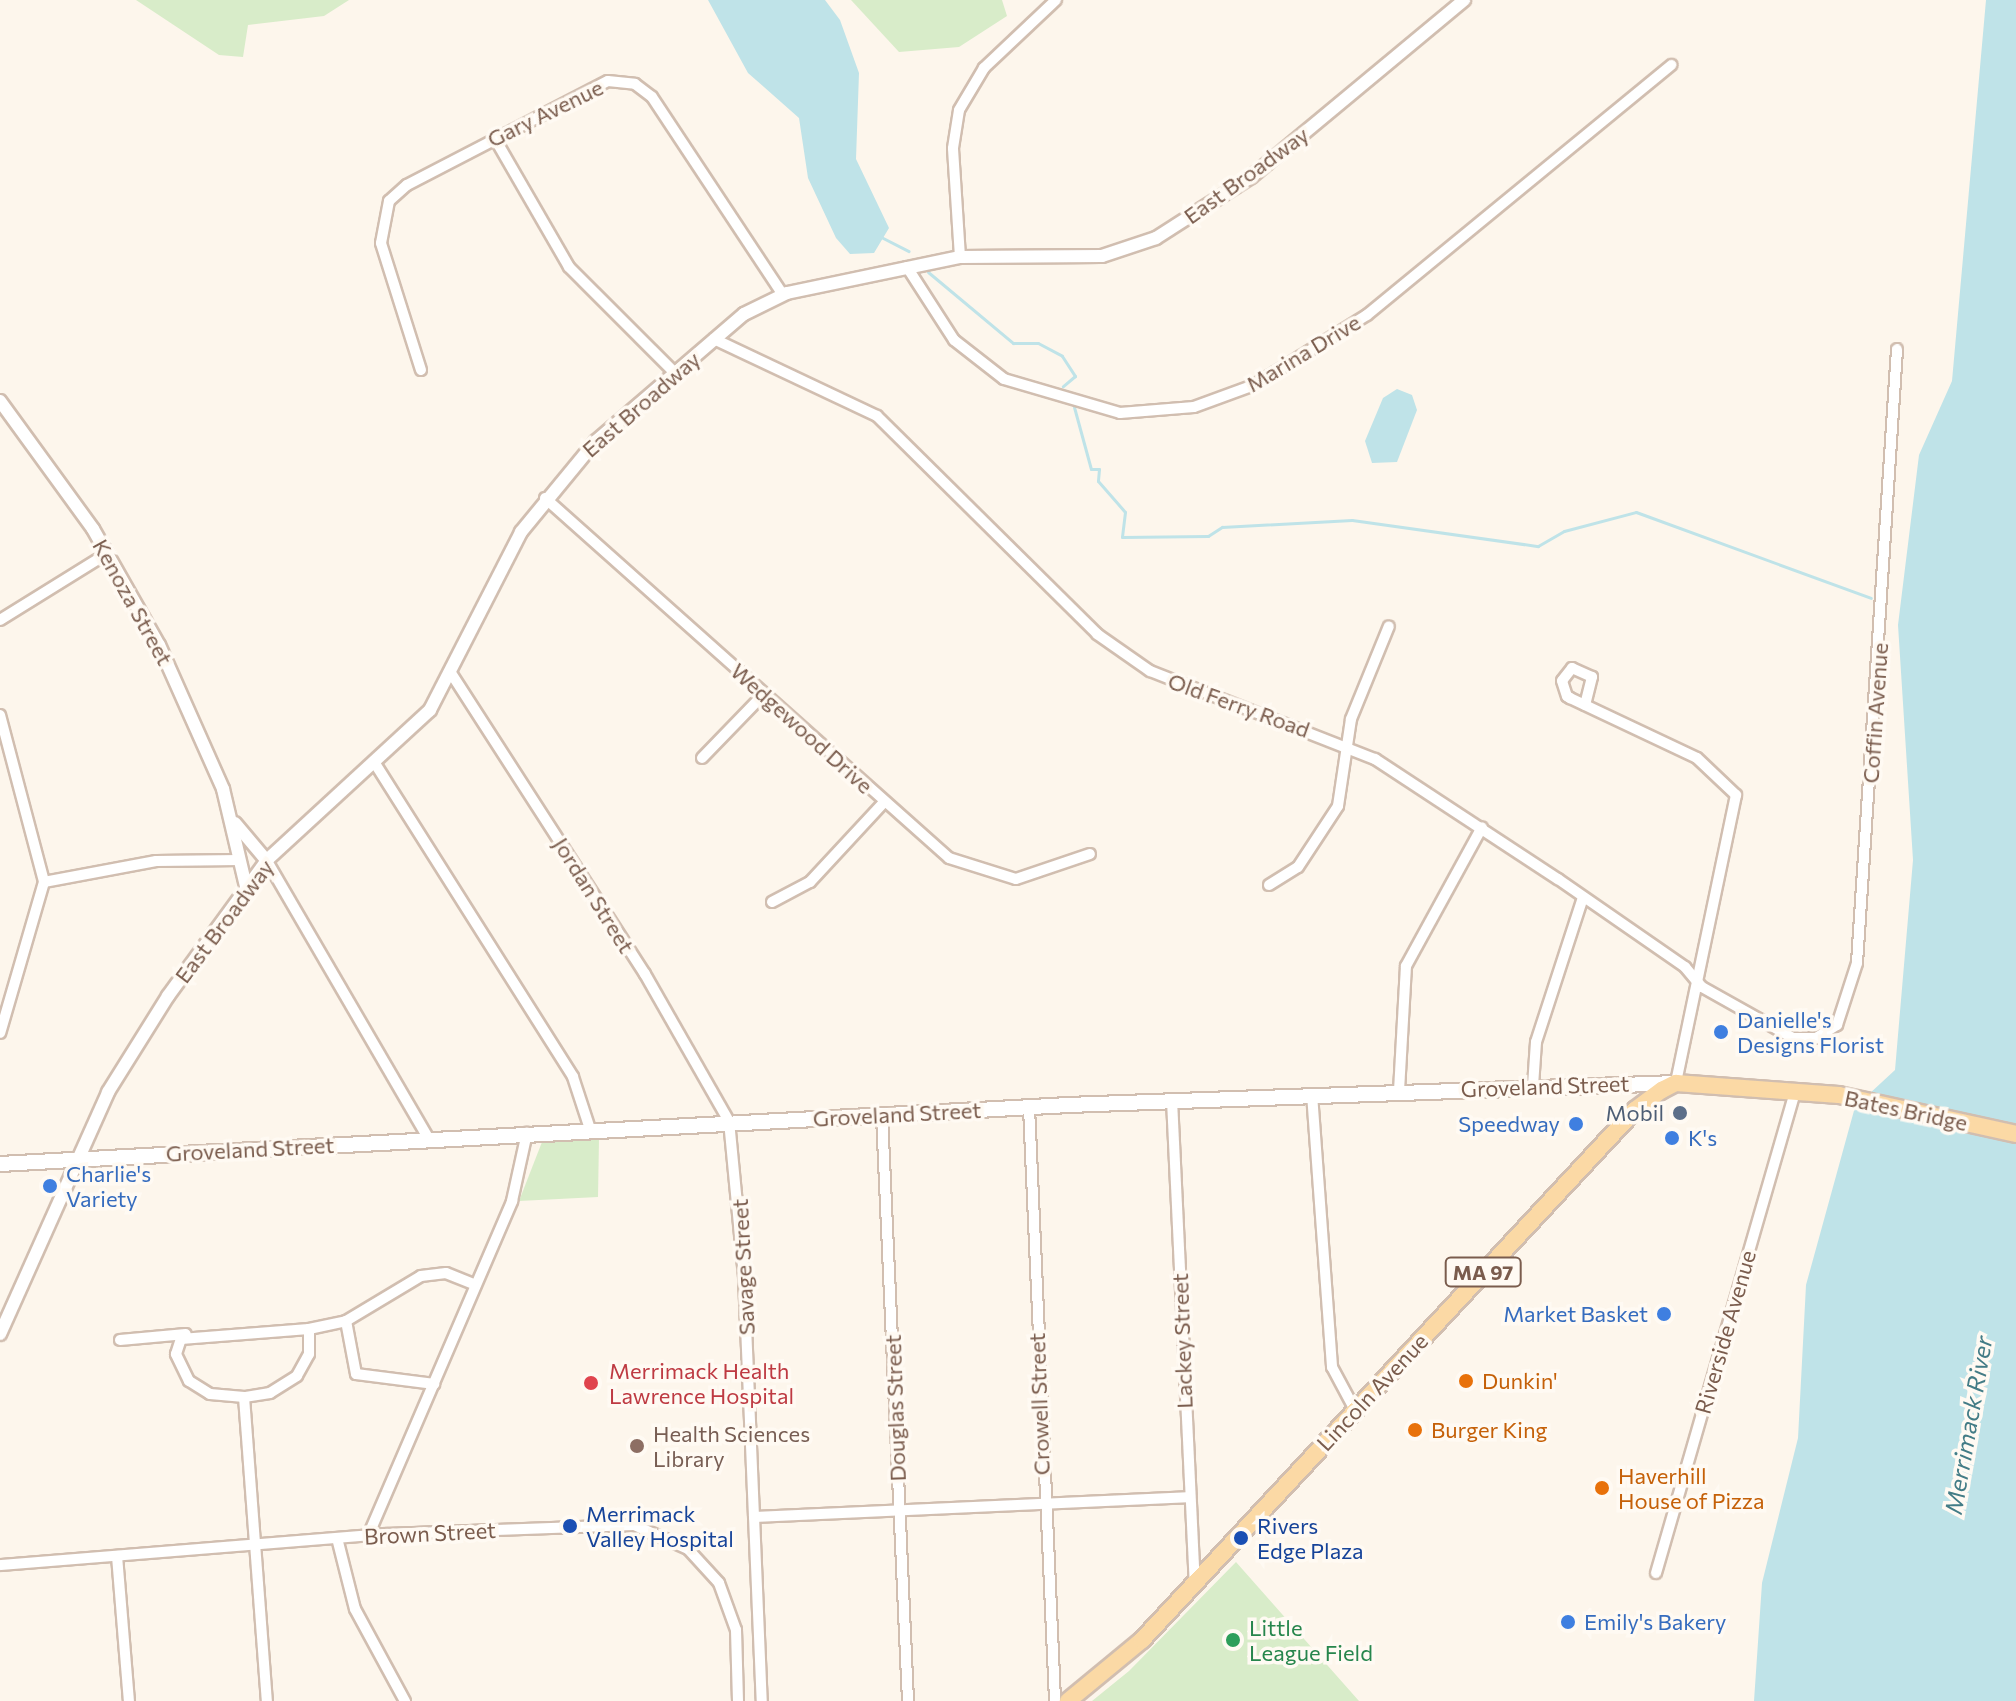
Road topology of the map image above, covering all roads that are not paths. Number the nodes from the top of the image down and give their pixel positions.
1 (1056, 0) edge
2 (1464, 0) edge
3 (1671, 65) dead end
4 (494, 137) junction
5 (960, 257) junction
6 (907, 267) junction
7 (783, 295) junction
8 (714, 339) junction
9 (1897, 349) dead end
10 (421, 370) dead end
11 (675, 373) junction
12 (0, 401) edge
13 (545, 498) junction
14 (108, 553) junction
15 (0, 620) edge
16 (1389, 626) dead end
17 (451, 673) junction
18 (764, 694) junction
19 (1585, 705) dead end
20 (0, 715) edge
21 (1348, 746) junction
22 (702, 758) dead end
23 (376, 765) junction
24 (884, 802) junction
25 (233, 821) junction
26 (1482, 827) junction
27 (1090, 854) dead end
28 (240, 860) junction
29 (267, 861) junction
30 (44, 882) junction
31 (1269, 885) dead end
32 (246, 886) junction
33 (1583, 897) junction
34 (772, 902) dead end
35 (1702, 987) junction
36 (0, 1033) edge
37 (1793, 1038) joint
38 (1676, 1083) junction
39 (1533, 1086) junction
40 (1399, 1091) junction
41 (1795, 1092) junction
42 (1312, 1094) junction
43 (1172, 1100) junction
44 (1029, 1107) junction
45 (882, 1115) junction
46 (729, 1121) junction
47 (590, 1129) junction
48 (527, 1133) junction
49 (2016, 1134) edge
50 (429, 1139) junction
51 (82, 1159) junction
52 (0, 1164) edge
53 (476, 1285) junction
54 (346, 1321) junction
55 (309, 1329) junction
56 (0, 1334) edge
57 (190, 1334) junction
58 (120, 1340) dead end
59 (434, 1384) junction
60 (244, 1397) junction
61 (1355, 1410) junction
62 (1188, 1497) junction
63 (1043, 1505) junction
64 (899, 1511) junction
65 (754, 1517) junction
66 (368, 1536) junction
67 (337, 1538) junction
68 (254, 1545) junction
69 (117, 1556) junction
70 (0, 1565) edge
71 (1656, 1573) dead end
72 (1195, 1581) junction
73 (129, 1701) edge
74 (267, 1701) edge
75 (405, 1701) edge
76 (738, 1701) edge
77 (762, 1701) edge
78 (908, 1701) edge
79 (1055, 1701) edge
80 (1068, 1701) edge

1 - 5 street
2 - 5 street, East Broadway
3 - 6 street, Marina Drive
4 - 7 street, Gary Avenue
4 - 10 street, Gary Avenue
4 - 11 street
5 - 6 street, East Broadway
6 - 7 street, East Broadway
7 - 8 street, East Broadway
8 - 11 street, East Broadway
8 - 21 street, Old Ferry Road
9 - 37 street, Coffin Avenue
11 - 13 street, East Broadway
12 - 14 street, Kenoza Street
13 - 17 street, East Broadway
13 - 18 street, Wedgewood Drive
14 - 15 street
14 - 25 street, Kenoza Street
16 - 21 street
17 - 23 street, East Broadway
17 - 46 street, Jordan Street
18 - 22 street
18 - 24 street, Wedgewood Drive
19 - 35 street
20 - 30 street
21 - 26 street, Old Ferry Road
21 - 31 street
23 - 29 street, East Broadway
23 - 47 street
24 - 27 street, Wedgewood Drive
24 - 34 street
25 - 28 street, Kenoza Street
25 - 29 street, Kenoza Street
26 - 33 street, Old Ferry Road
26 - 40 street
28 - 30 street
28 - 32 street, Kenoza Street
29 - 32 street, East Broadway
29 - 50 street
30 - 36 street
32 - 51 street, East Broadway
33 - 35 street, Old Ferry Road
33 - 39 street
35 - 37 street, Old Ferry Road
35 - 38 street
38 - 39 main road, Groveland Street
38 - 41 main road, Groveland Street
38 - 61 main road, Lincoln Avenue / MA 97
39 - 40 main road, Groveland Street
40 - 42 main road, Groveland Street
41 - 49 main road, Bates Bridge
41 - 71 street, Riverside Avenue
42 - 43 main road, Groveland Street
42 - 61 street
43 - 44 main road, Groveland Street
43 - 62 street, Lackey Street
44 - 45 main road, Groveland Street
44 - 63 street, Crowell Street
45 - 46 main road, Groveland Street
45 - 64 street, Douglas Street
46 - 47 main road, Groveland Street
46 - 65 street, Savage Street
47 - 48 main road, Groveland Street
48 - 50 main road, Groveland Street
48 - 53 street
50 - 51 main road, Groveland Street
51 - 52 main road, Groveland Street
51 - 56 street, East Broadway
53 - 54 street
53 - 59 street
54 - 55 street
54 - 59 street
55 - 57 street
55 - 60 street
57 - 58 street
57 - 60 street
59 - 66 street
60 - 68 street
61 - 72 main road, Lincoln Avenue / MA 97
62 - 63 street
62 - 72 street, Lackey Street
63 - 64 street
63 - 79 street, Crowell Street
64 - 65 street
64 - 78 street, Douglas Street
65 - 77 street, Savage Street
66 - 67 street, Brown Street
66 - 76 street, Brown Street
67 - 68 street, Brown Street
67 - 75 street
68 - 69 street, Brown Street
68 - 74 street
69 - 70 street, Brown Street
69 - 73 street
72 - 80 main road, Lincoln Avenue / MA 97

